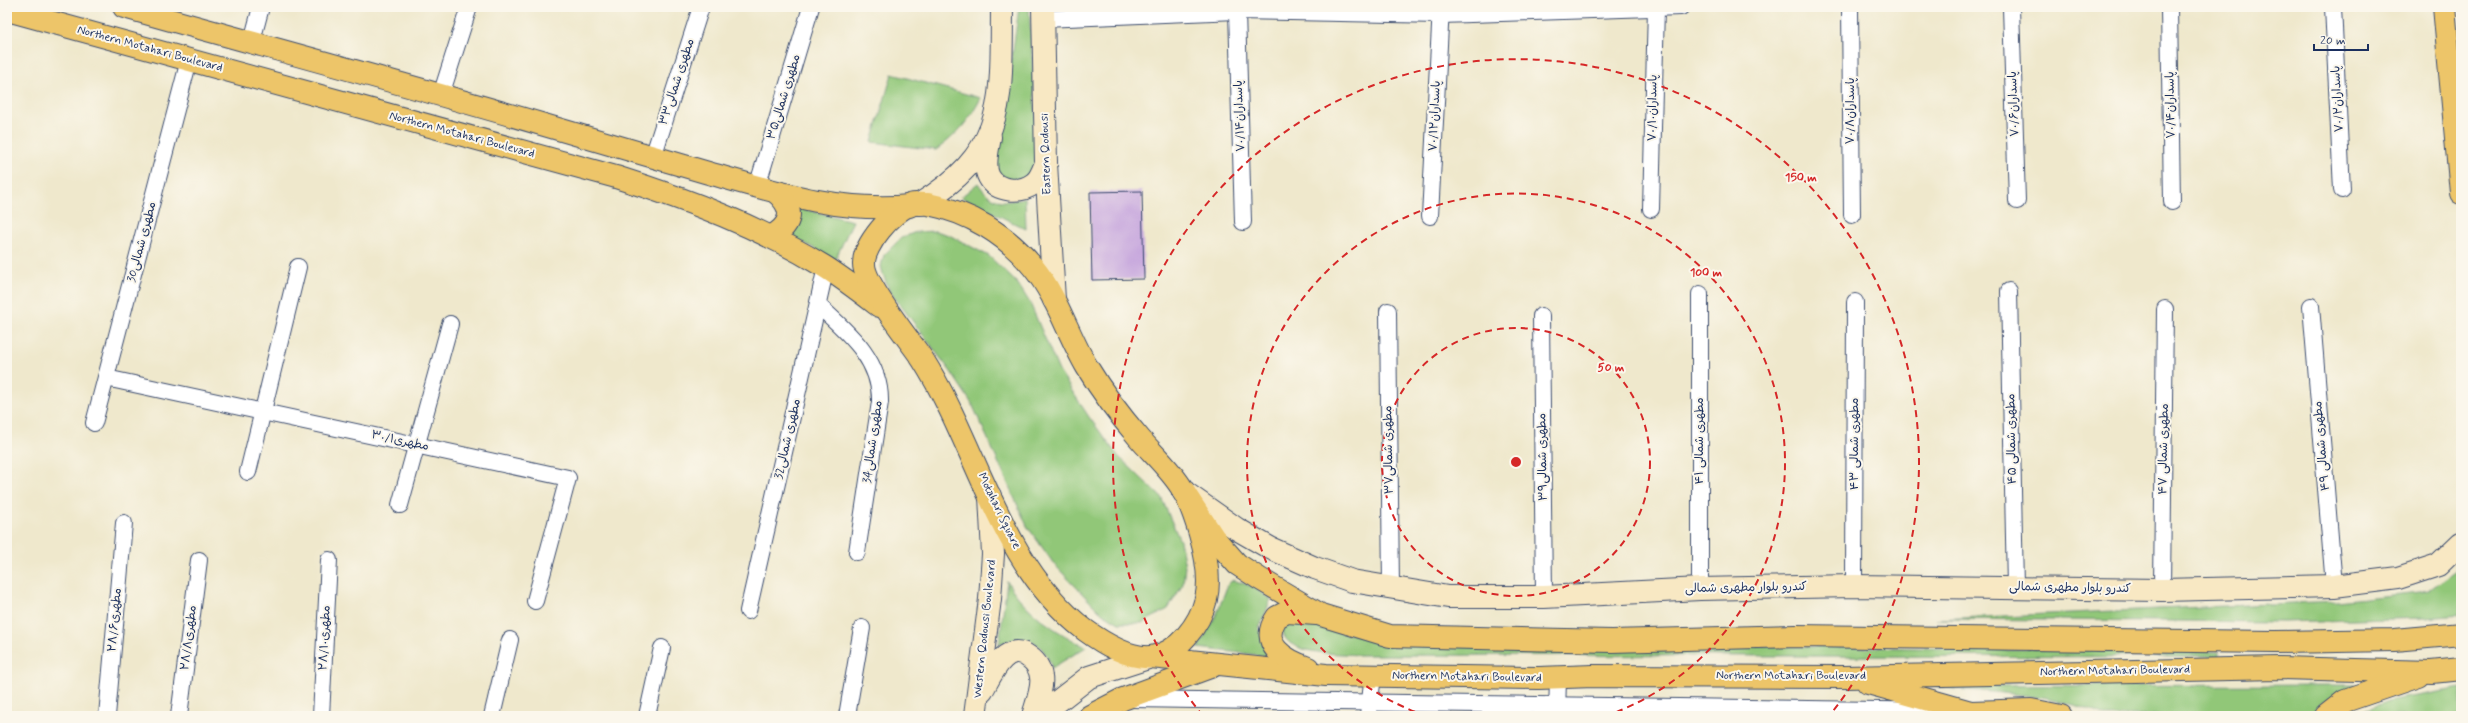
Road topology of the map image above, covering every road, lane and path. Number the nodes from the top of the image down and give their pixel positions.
1 (126, 7) edge
2 (261, 7) edge
3 (469, 7) edge
4 (701, 7) edge
5 (811, 7) edge
6 (1002, 7) edge
7 (1681, 7) edge
8 (1850, 7) edge
9 (2011, 7) edge
10 (2169, 7) edge
11 (2333, 7) edge
12 (2444, 7) edge
13 (1610, 8) edge
14 (1656, 8) edge
15 (1280, 9) edge
16 (7, 10) edge
17 (1237, 11) junction
18 (1441, 11) edge
19 (1043, 13) edge
20 (252, 41) junction
21 (190, 60) junction
22 (441, 95) junction
23 (990, 136) junction
24 (653, 157) junction
25 (1046, 163) junction
26 (766, 189) junction
27 (2342, 190) dead end
28 (2461, 193) edge
29 (2017, 201) dead end
30 (2172, 202) dead end
31 (914, 205) junction
32 (1651, 209) dead end
33 (1852, 215) dead end
34 (1430, 216) dead end
35 (1243, 222) dead end
36 (771, 237) junction
37 (298, 267) dead end
38 (826, 267) junction
39 (2009, 291) dead end
40 (1700, 294) dead end
41 (1054, 300) junction
42 (1855, 302) dead end
43 (819, 306) junction
44 (2311, 306) dead end
45 (2165, 309) dead end
46 (1388, 311) dead end
47 (894, 316) junction
48 (1542, 316) dead end
49 (450, 324) dead end
50 (106, 378) junction
51 (262, 411) junction
52 (94, 423) dead end
53 (417, 445) junction
54 (248, 472) dead end
55 (1183, 491) junction
56 (990, 494) junction
57 (400, 505) dead end
58 (124, 523) dead end
59 (2461, 543) edge
60 (856, 552) dead end
61 (199, 560) dead end
62 (329, 560) dead end
63 (1854, 586) junction
64 (2334, 586) junction
65 (2015, 587) junction
66 (1391, 588) junction
67 (1700, 589) junction
68 (2162, 590) junction
69 (1544, 597) junction
70 (535, 601) dead end
71 (748, 611) dead end
72 (1322, 615) junction
73 (862, 628) dead end
74 (2461, 634) edge
75 (510, 640) dead end
76 (662, 648) dead end
77 (1151, 657) junction
78 (1219, 664) junction
79 (2461, 669) edge
80 (2432, 672) junction
81 (1326, 675) junction
82 (1373, 676) junction
83 (1558, 677) junction
84 (1845, 677) junction
85 (1123, 699) junction
86 (976, 708) edge
87 (1369, 710) edge
88 (1557, 710) edge
89 (1971, 712) junction
90 (107, 716) edge
91 (179, 716) edge
92 (321, 716) edge
93 (492, 716) edge
94 (647, 716) edge
95 (847, 716) edge
96 (1033, 716) edge
97 (1039, 716) edge
98 (1090, 716) edge
99 (2061, 716) edge
100 (2326, 716) edge

1 - 20 main road
2 - 20 street
3 - 22 street
4 - 24 street, مطهرى شمالى۳۳
5 - 26 street, مطهرى شمالى۳۵
6 - 23 main road
7 - 14 street
8 - 33 street, پاسداران۷۰/۸
9 - 29 street, پاسداران۷۰/۶
10 - 30 street, پاسداران۷۰/۴
11 - 27 street, پاسداران۷۰/۲
12 - 28 main road
13 - 14 street
13 - 18 street
14 - 32 street, پاسداران۷۰/۱۰
15 - 17 street
15 - 18 street
16 - 21 main road, Northern Motahari Boulevard
17 - 19 street
17 - 35 street, پاسداران۷۰/۱۴
18 - 34 street, پاسداران۷۰/۱۲
19 - 25 main road, Eastern Qodousi
20 - 22 main road
21 - 36 main road, Northern Motahari Boulevard
21 - 50 street, مطهرى شمالى30
22 - 24 main road
23 - 25 main road
23 - 31 main road
24 - 26 main road
25 - 41 main road, Eastern Qodousi
26 - 31 main road
26 - 36 main road
31 - 41 main road, Motahari Square
31 - 47 main road, Motahari Square
36 - 38 main road, Northern Motahari Boulevard
37 - 51 street
38 - 43 street, 32مطهرى شمالى
38 - 47 main road, Northern Motahari Boulevard
39 - 65 street, مطهرى شمالى ۴۵
40 - 67 street, ۴۱ مطهرى شمالى
41 - 55 main road, Motahari Square
42 - 63 street, مطهرى شمالى ۴۳
43 - 60 street, 34مطهرى شمالى
43 - 71 street, 32مطهرى شمالى
44 - 64 street, مطهرى شمالى ۴۹
45 - 68 street, مطهرى شمالى ۴۷
46 - 66 street, مطهرى شمالى۳۷
47 - 56 main road, Motahari Square
48 - 69 street, مطهرى شمالى۳۹
49 - 53 street
50 - 51 street, مطهری۳۰/۱
50 - 52 street, مطهرى شمالى30
51 - 53 street, مطهری۳۰/۱
51 - 54 street
53 - 57 street
53 - 70 street, مطهری۳۰/۱
55 - 66 main road, کندرو بلوار مطهری شمالی
55 - 72 main road
55 - 77 main road, Motahari Square
56 - 77 main road, Motahari Square
56 - 86 main road, Western Qodousi Boulevard
58 - 90 street, مطهری۲۸/۶
59 - 64 main road, کندرو بلوار مطهری شمالی
61 - 91 street, مطهری۲۸/۸
62 - 92 street, مطهری۲۸/۱۰
63 - 65 main road, کندرو بلوار مطهری شمالی
63 - 67 main road, کندرو بلوار مطهری شمالی
64 - 68 main road, کندرو بلوار مطهری شمالی
65 - 68 main road, کندرو بلوار مطهری شمالی
66 - 69 main road, کندرو بلوار مطهری شمالی
67 - 69 main road, کندرو بلوار مطهری شمالی
72 - 74 main road
72 - 81 main road
73 - 95 street
75 - 93 street
76 - 94 street
77 - 78 main road, Northern Motahari Boulevard
77 - 97 main road
78 - 81 main road, Northern Motahari Boulevard
78 - 85 main road
79 - 80 main road
80 - 84 main road, Northern Motahari Boulevard
80 - 100 main road
81 - 82 main road, Northern Motahari Boulevard
82 - 83 main road, Northern Motahari Boulevard
82 - 87 street
83 - 84 main road, Northern Motahari Boulevard
83 - 88 street
84 - 89 main road
85 - 87 street
85 - 98 main road
86 - 96 main road
87 - 88 street
88 - 89 street
89 - 99 main road

